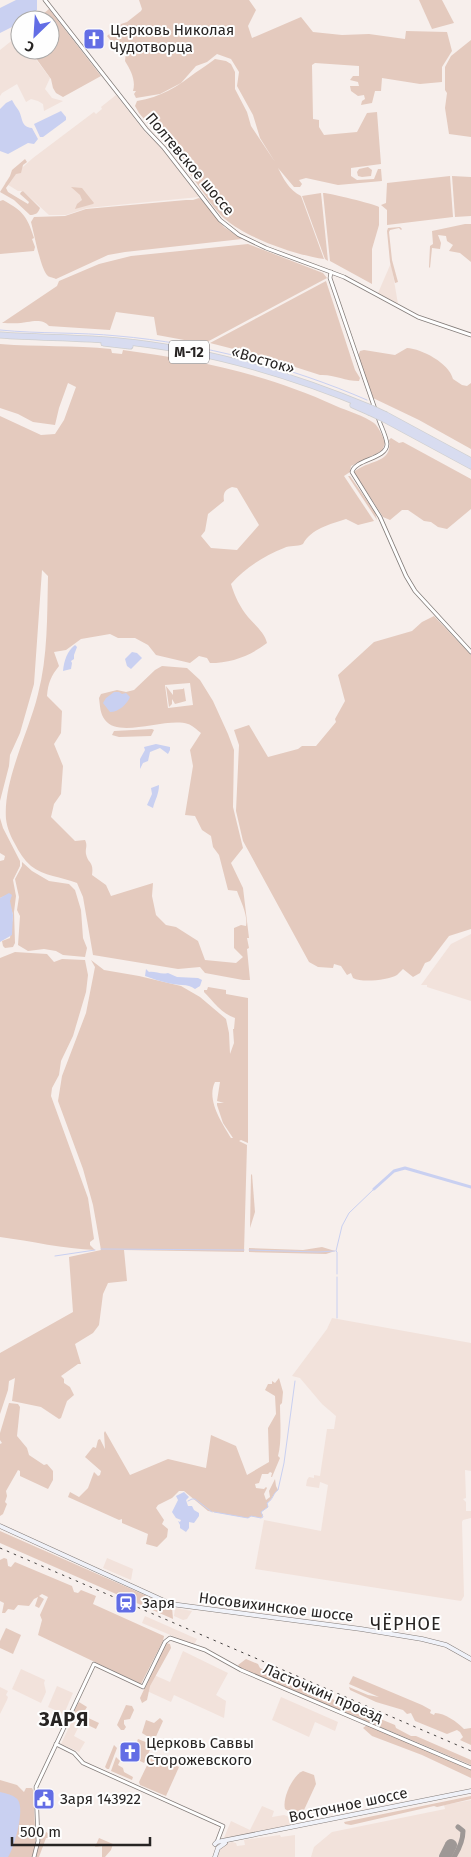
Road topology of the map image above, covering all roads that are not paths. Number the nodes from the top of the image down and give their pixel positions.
1 (45, 0) edge
2 (331, 272) junction
3 (471, 335) edge
4 (0, 337) edge
5 (385, 417) junction
6 (471, 461) edge
7 (471, 466) edge
8 (471, 652) edge
9 (0, 1526) edge
10 (471, 1659) edge
11 (56, 1744) junction
12 (471, 1768) edge
13 (471, 1791) edge
14 (217, 1844) junction
15 (34, 1857) edge
16 (215, 1857) edge

1 - 2 street, Полтевское шоссе
2 - 3 street, Полтевское шоссе
2 - 8 street
4 - 5 highway, «Восток» / М-12, bridge
5 - 6 highway, «Восток» / М-12
5 - 7 highway, «Восток» / М-12
9 - 10 main road, Носовихинское шоссе
11 - 12 street, Ласточкин проезд
11 - 14 street
11 - 15 street
13 - 14 main road, Восточное шоссе
14 - 16 main road

